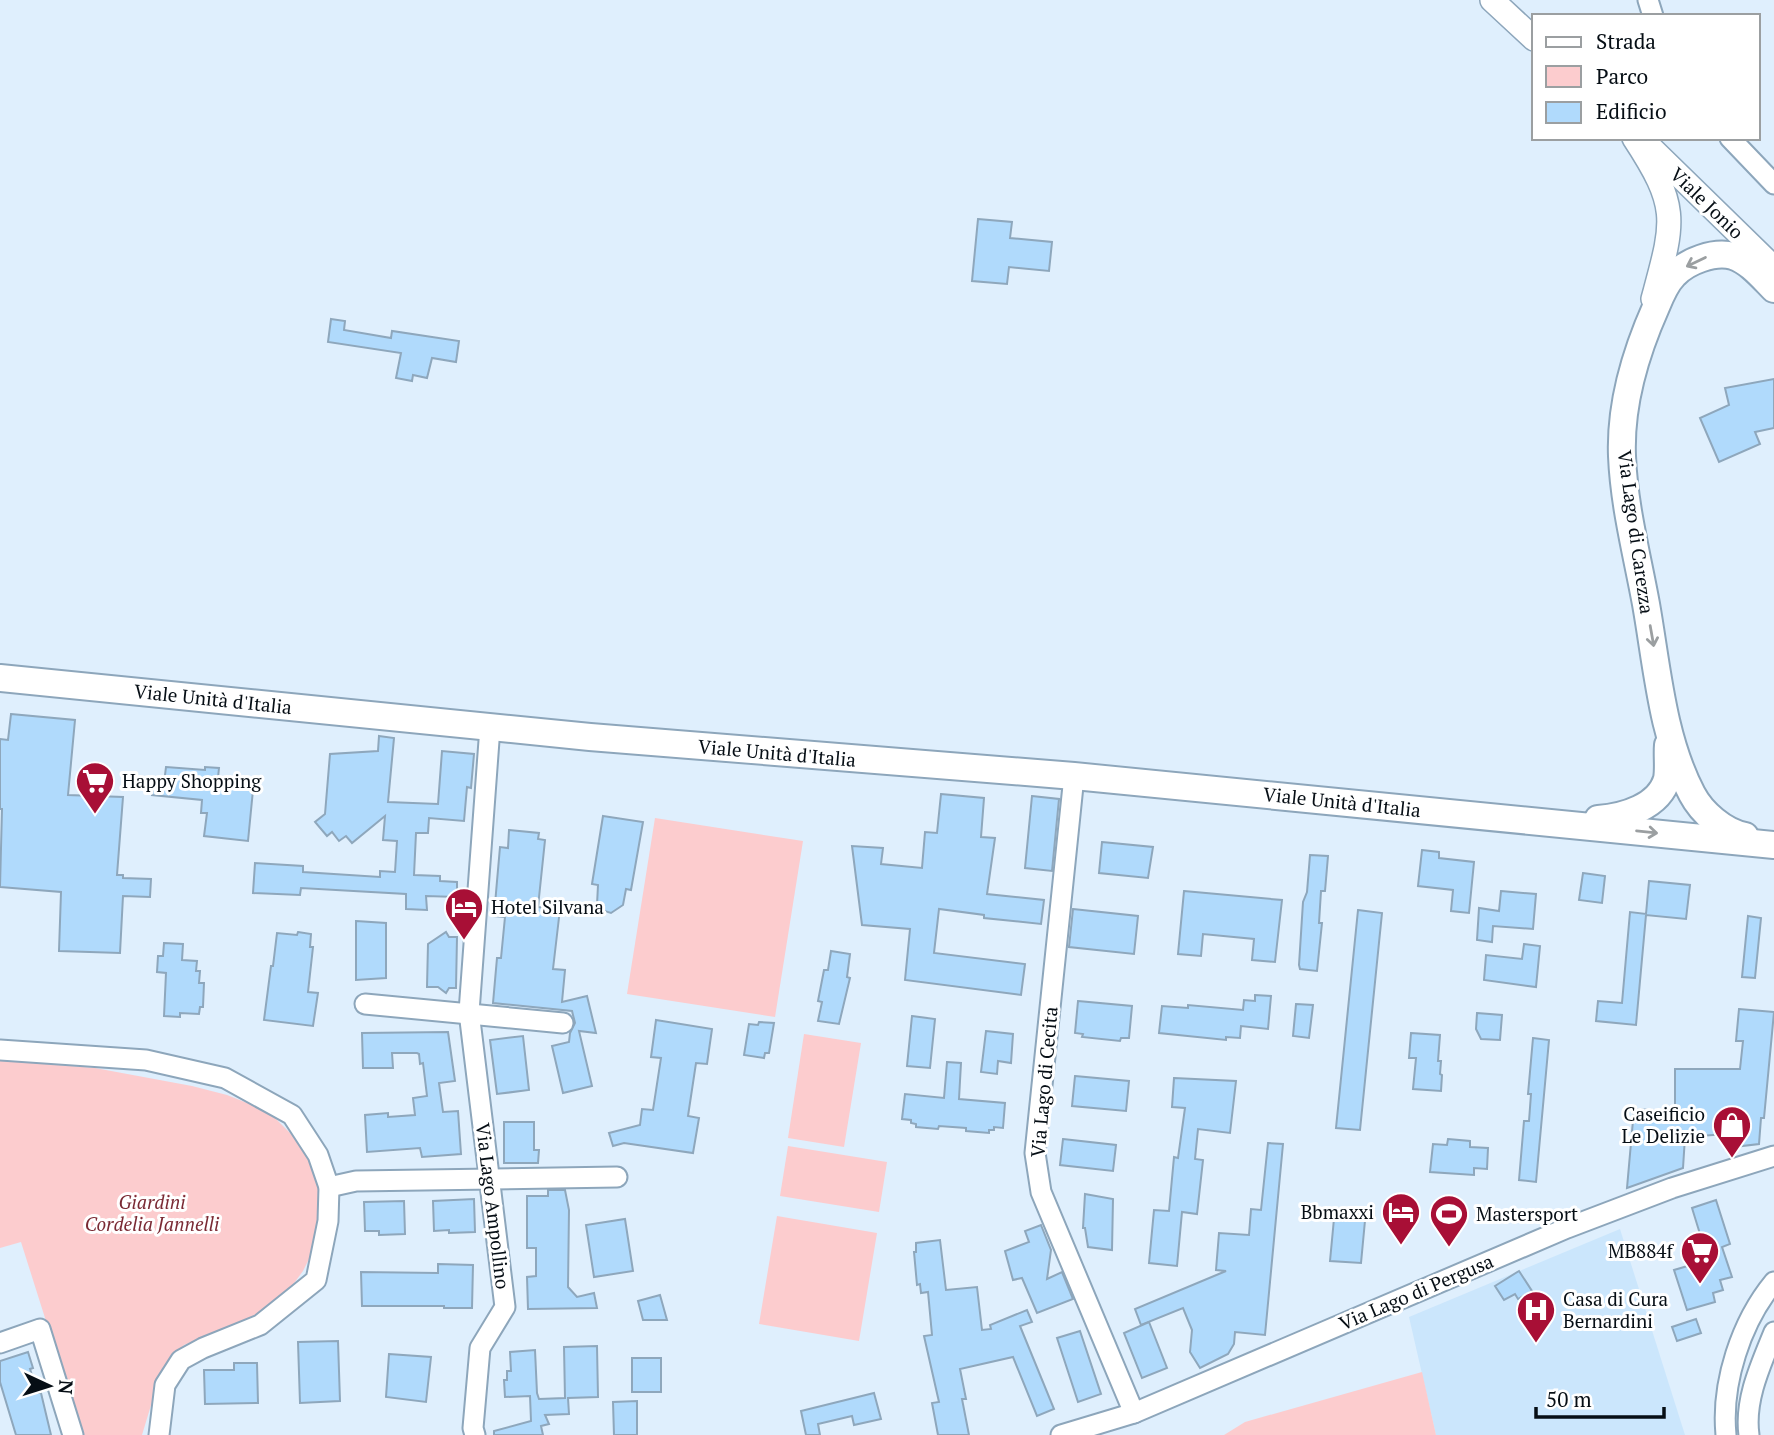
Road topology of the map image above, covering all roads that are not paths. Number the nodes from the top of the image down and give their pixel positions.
1 (1492, 0) edge
2 (1532, 37) edge
3 (1635, 140) edge
4 (1643, 140) edge
5 (1732, 140) edge
6 (1774, 184) edge
7 (1769, 277) edge
8 (1643, 335) junction
9 (0, 678) edge
10 (490, 727) junction
11 (1668, 729) junction
12 (1074, 776) junction
13 (1554, 823) junction
14 (1774, 844) edge
15 (365, 1004) dead end
16 (469, 1012) junction
17 (563, 1023) dead end
18 (0, 1050) edge
19 (1774, 1156) edge
20 (617, 1178) dead end
21 (489, 1179) junction
22 (330, 1187) junction
23 (1774, 1282) edge
24 (1750, 1317) junction
25 (1774, 1331) edge
26 (0, 1343) edge
27 (1133, 1413) junction
28 (73, 1435) edge
29 (159, 1435) edge
30 (475, 1435) edge
31 (1061, 1435) edge
32 (1726, 1435) edge
33 (1749, 1435) edge

1 - 2 street
3 - 8 street, Via Lago di Carezza
4 - 7 street, Viale Jonio
5 - 6 street
7 -> 8 main road, Via Lago di Carezza
8 -> 11 main road, Via Lago di Carezza
9 - 10 main road, Viale Unità d'Italia
10 - 12 main road, Viale Unità d'Italia
10 - 16 street, Via Lago Ampollino
11 - 13 main road, Via Lago di Carezza
11 - 14 main road, Via Lago di Carezza
12 - 13 main road, Viale Unità d'Italia
12 - 27 street, Via Lago di Cecita
13 -> 14 main road
15 - 16 street
16 - 17 street
16 - 21 street, Via Lago Ampollino
18 - 22 street
19 - 27 street, Via Lago di Pergusa
20 - 21 street
21 - 22 street
21 - 30 street, Via Lago Ampollino
22 - 29 street
23 - 24 street
24 - 25 street
24 - 32 street
25 - 33 street
26 - 28 street
27 - 31 street, Via Lago di Pergusa

